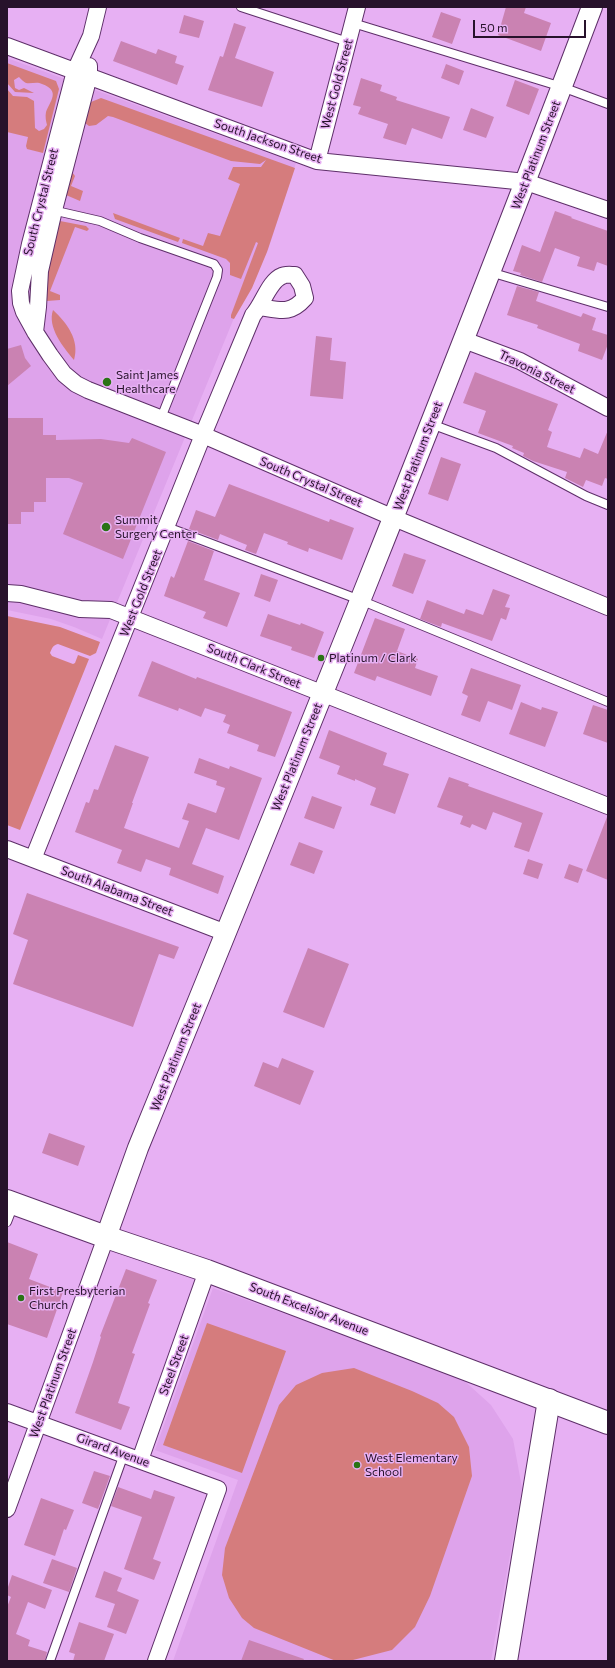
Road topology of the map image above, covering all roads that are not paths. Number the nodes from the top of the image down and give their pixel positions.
1 (98, 7) edge
2 (241, 7) edge
3 (358, 7) edge
4 (592, 7) edge
5 (353, 23) junction
6 (348, 42) junction
7 (7, 46) edge
8 (82, 74) junction
9 (562, 87) junction
10 (608, 104) edge
11 (317, 161) junction
12 (526, 182) junction
13 (46, 208) junction
14 (608, 210) edge
15 (490, 272) junction
16 (260, 307) dead end
17 (608, 307) edge
18 (464, 340) junction
19 (608, 408) edge
20 (161, 418) junction
21 (430, 424) junction
22 (203, 435) junction
23 (608, 505) edge
24 (394, 518) junction
25 (167, 528) junction
26 (7, 593) edge
27 (360, 600) junction
28 (608, 607) edge
29 (131, 617) junction
30 (322, 693) junction
31 (608, 702) edge
32 (608, 806) edge
33 (7, 849) edge
34 (33, 859) junction
35 (226, 933) junction
36 (9, 1209) edge
37 (106, 1237) junction
38 (207, 1271) junction
39 (550, 1400) junction
40 (7, 1412) edge
41 (608, 1423) edge
42 (38, 1424) junction
43 (124, 1454) junction
44 (140, 1460) junction
45 (7, 1509) edge
46 (50, 1661) edge
47 (156, 1661) edge
48 (506, 1661) edge

1 - 8 street, South Crystal Street
2 - 6 lane
3 - 5 street, West Gold Street
4 - 9 street, West Platinum Street
5 - 6 street, West Gold Street
5 - 9 lane
6 - 11 street, West Gold Street
7 - 8 street, South Jackson Street
8 - 11 street, South Jackson Street
8 - 13 street, South Crystal Street
9 - 10 lane
9 - 12 street, West Platinum Street
11 - 12 street, South Jackson Street
12 - 14 street, South Jackson Street
12 - 15 street, West Platinum Street
13 - 20 street, South Crystal Street
13 - 20 lane
15 - 17 lane
15 - 18 street, West Platinum Street
16 - 22 street, West Gold Street
18 - 19 street, Travonia Street
18 - 21 street, West Platinum Street
20 - 22 street, South Crystal Street
21 - 23 lane
21 - 24 street, West Platinum Street
22 - 24 street, South Crystal Street
22 - 25 street, West Gold Street
24 - 27 street, West Platinum Street
24 - 28 street, South Crystal Street
25 - 27 lane
25 - 29 street, West Gold Street
26 - 29 street, South Clark Street
27 - 30 street, West Platinum Street
27 - 31 lane
29 - 30 street, South Clark Street
29 - 34 street, West Gold Street
30 - 32 street, South Clark Street
30 - 35 street, West Platinum Street
33 - 34 street, South Alabama Street
34 - 35 street, South Alabama Street
35 - 37 street, West Platinum Street
36 - 37 main road, South Excelsior Avenue
37 - 38 main road, South Excelsior Avenue
37 - 42 street, West Platinum Street
38 - 39 main road, South Excelsior Avenue
38 - 44 street, Steel Street
39 - 41 main road, South Excelsior Avenue
39 - 48 main road
40 - 42 street, Girard Avenue
42 - 43 street, Girard Avenue
42 - 45 street, West Platinum Street
43 - 44 street, Girard Avenue
43 - 46 lane
44 - 47 street, Girard Avenue

